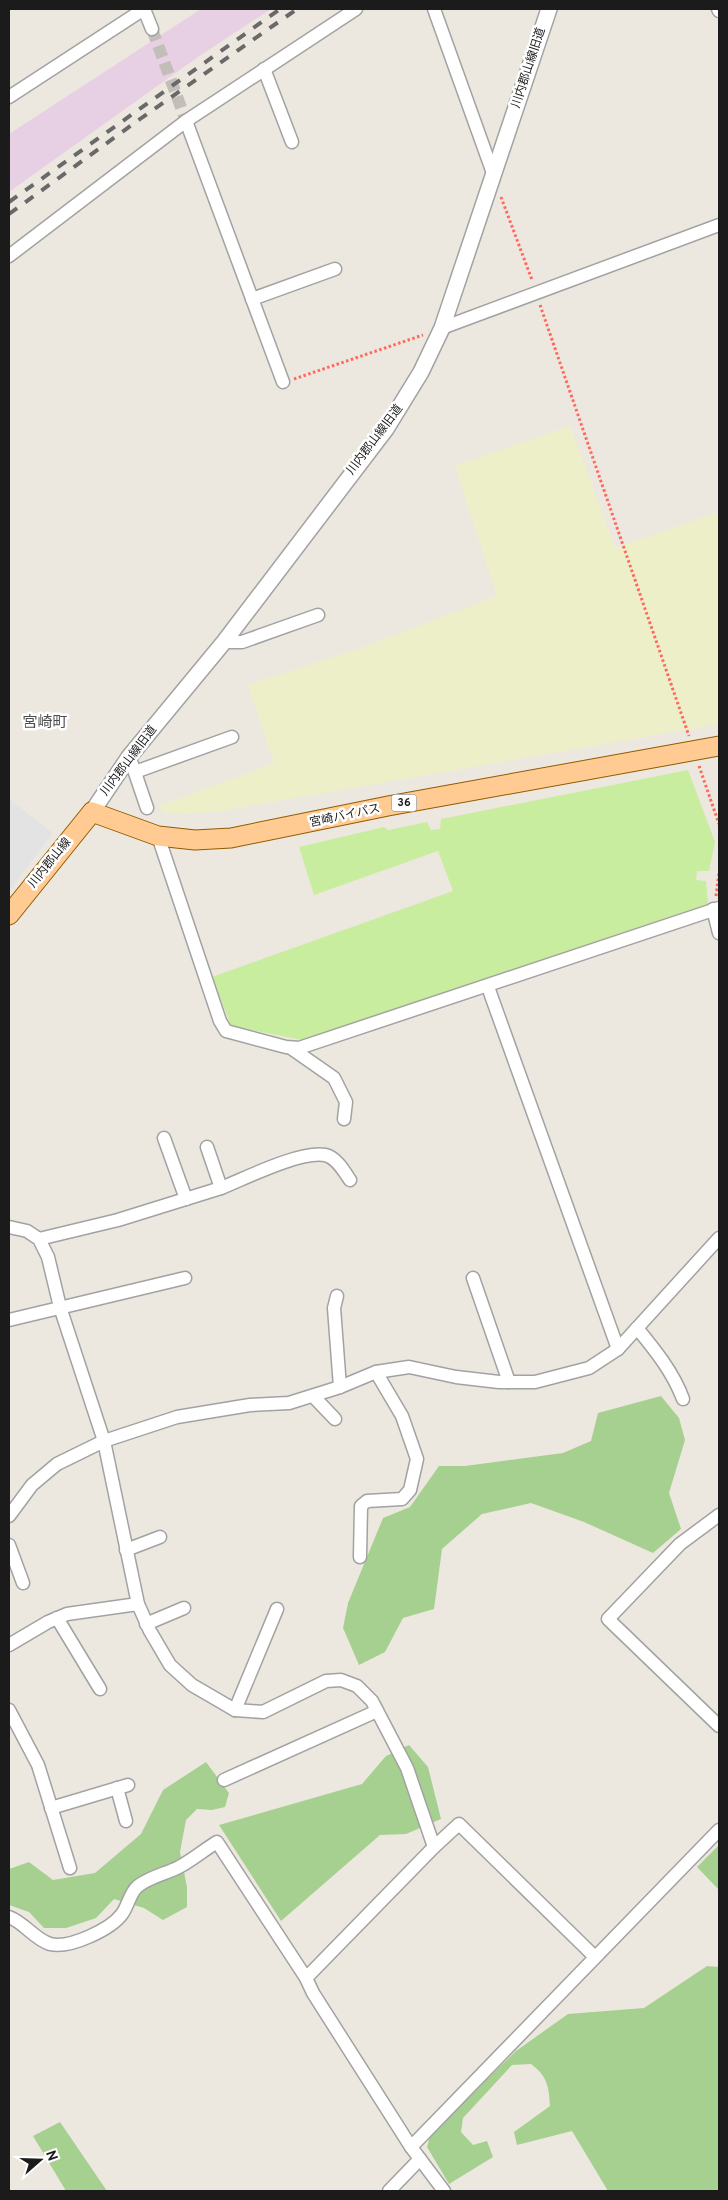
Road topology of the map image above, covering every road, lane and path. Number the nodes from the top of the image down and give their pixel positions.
1 (144, 9) edge
2 (356, 9) edge
3 (434, 9) edge
4 (549, 9) edge
5 (152, 29) tunnel mouth
6 (264, 69) junction
7 (9, 97) edge
8 (186, 121) junction
9 (292, 142) dead end
10 (494, 176) junction
11 (719, 225) edge
12 (9, 256) edge
13 (335, 269) dead end
14 (537, 294) junction
15 (252, 299) junction
16 (442, 328) junction
17 (283, 382) joint
18 (318, 615) dead end
19 (224, 642) junction
20 (232, 737) dead end
21 (719, 746) edge
22 (693, 750) junction
23 (129, 757) junction
24 (135, 772) junction
25 (147, 808) dead end
26 (92, 812) junction
27 (719, 824) edge
28 (158, 836) junction
29 (719, 872) edge
30 (716, 908) edge
31 (9, 915) edge
32 (719, 933) edge
33 (488, 987) junction
34 (292, 1048) junction
35 (344, 1118) dead end
36 (164, 1138) dead end
37 (207, 1147) dead end
38 (350, 1180) dead end
39 (221, 1188) junction
40 (186, 1199) junction
41 (9, 1227) edge
42 (719, 1238) edge
43 (39, 1239) junction
44 (185, 1278) dead end
45 (472, 1278) dead end
46 (337, 1296) dead end
47 (60, 1306) junction
48 (9, 1320) edge
49 (637, 1328) junction
50 (618, 1349) junction
51 (376, 1372) junction
52 (509, 1382) junction
53 (340, 1387) junction
54 (312, 1396) junction
55 (683, 1399) dead end
56 (335, 1419) dead end
57 (104, 1441) junction
58 (719, 1515) edge
59 (9, 1516) edge
60 (160, 1537) dead end
61 (9, 1545) edge
62 (126, 1550) junction
63 (360, 1557) dead end
64 (23, 1583) dead end
65 (138, 1604) junction
66 (184, 1608) dead end
67 (276, 1609) dead end
68 (57, 1618) junction
69 (146, 1624) junction
70 (9, 1645) edge
71 (100, 1689) dead end
72 (9, 1710) edge
73 (235, 1710) junction
74 (377, 1712) junction
75 (719, 1726) edge
76 (224, 1780) dead end
77 (51, 1808) junction
78 (126, 1821) dead end
79 (719, 1830) edge
80 (434, 1847) junction
81 (70, 1868) dead end
82 (9, 1917) edge
83 (595, 1957) junction
84 (306, 1978) junction
85 (411, 2147) junction
86 (420, 2159) junction
87 (389, 2191) edge
88 (444, 2191) edge

1 - 5 street
1 - 7 street
2 - 6 street
3 - 10 street
4 - 10 street, 川内郡山線旧道
6 - 8 street
6 - 9 street
8 - 12 street
8 - 15 street
10 - 14 path
10 - 16 street, 川内郡山線旧道
11 - 14 street
13 - 15 street
14 - 16 street
14 - 22 path
15 - 17 street
16 - 17 path
16 - 19 street, 川内郡山線旧道
18 - 19 street
19 - 23 street, 川内郡山線旧道
20 - 24 street
21 - 22 main road, 宮崎バイパス / 36
22 - 27 path
22 - 28 main road, 宮崎バイパス / 36
23 - 24 street
23 - 26 street, 川内郡山線旧道
24 - 25 street
26 - 28 main road, 宮崎バイパス / 36
26 - 31 main road, 川内郡山線
28 - 34 street
29 - 30 path
30 - 32 street
30 - 33 street
33 - 34 street
33 - 50 street
34 - 35 street
36 - 40 street
37 - 39 street
38 - 39 street
39 - 40 street
40 - 43 street
41 - 43 street
42 - 49 street
43 - 47 street
44 - 47 street
45 - 52 street
46 - 53 street
47 - 48 street
47 - 57 street
49 - 50 street
49 - 55 street
50 - 52 street
51 - 52 street
51 - 53 street
51 - 63 street
53 - 54 street
54 - 56 street
54 - 57 street
57 - 59 street
57 - 62 street
58 - 75 street
60 - 62 street
61 - 64 street
62 - 65 street
65 - 68 street
65 - 69 street
66 - 69 street
67 - 73 street
68 - 70 street
68 - 71 street
69 - 73 street
72 - 77 street
73 - 74 street
74 - 76 street
74 - 80 street
77 - 78 street
77 - 81 street
79 - 83 street
80 - 83 street
80 - 84 street
82 - 84 street
83 - 85 street
84 - 85 street
85 - 86 street
86 - 87 street
86 - 88 street

